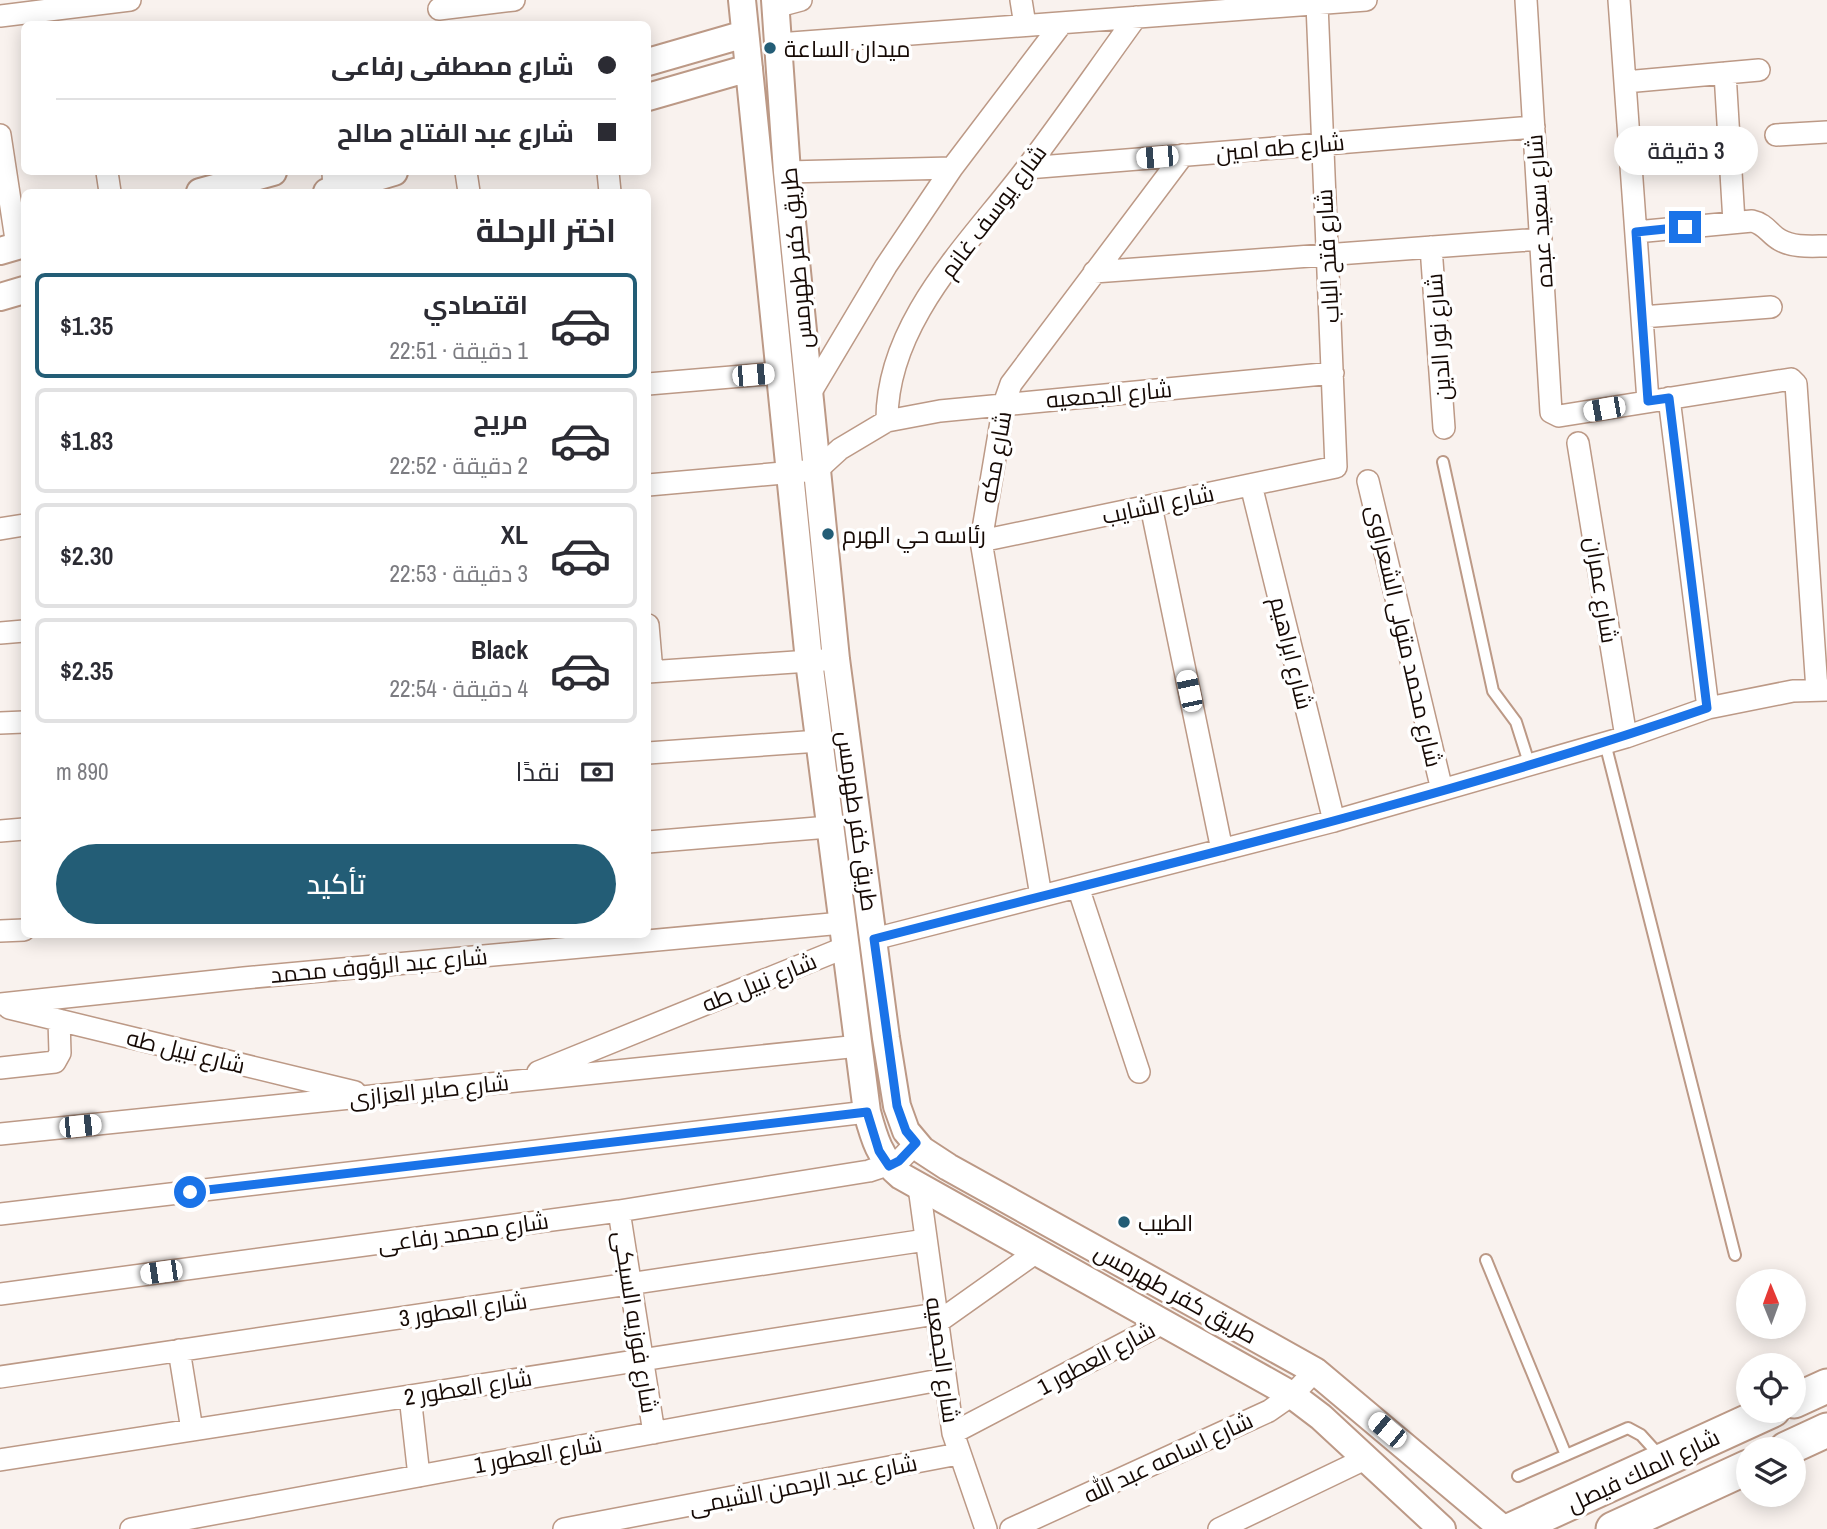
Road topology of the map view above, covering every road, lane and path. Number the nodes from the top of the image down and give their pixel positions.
1 (130, 0) edge
2 (514, 0) edge
3 (742, 0) edge
4 (801, 0) edge
5 (1021, 0) edge
6 (1366, 0) edge
7 (1526, 0) edge
8 (1619, 0) edge
9 (775, 4) edge
10 (1317, 4) junction
11 (440, 11) edge
12 (0, 16) edge
13 (1136, 17) junction
14 (1062, 23) junction
15 (1025, 25) junction
16 (745, 34) junction
17 (778, 44) junction
18 (651, 61) edge
19 (749, 68) junction
20 (1759, 70) dead end
21 (1725, 73) junction
22 (1625, 82) junction
23 (651, 96) edge
24 (1534, 127) junction
25 (1827, 132) edge
26 (0, 135) edge
27 (1776, 135) dead end
28 (1322, 144) junction
29 (1183, 155) junction
30 (952, 168) junction
31 (1027, 168) junction
32 (787, 172) junction
33 (257, 175) edge
34 (383, 175) edge
35 (215, 183) edge
36 (342, 186) edge
37 (1734, 222) junction
38 (1636, 232) junction
39 (1541, 239) junction
40 (1827, 246) edge
41 (14, 247) edge
42 (1431, 247) junction
43 (1326, 255) junction
44 (1094, 272) junction
45 (21, 291) edge
46 (0, 297) edge
47 (1772, 307) dead end
48 (1642, 317) junction
49 (780, 373) junction
50 (1333, 373) junction
51 (651, 384) edge
52 (809, 395) junction
53 (1659, 399) junction
54 (1004, 404) junction
55 (887, 421) junction
56 (1444, 428) dead end
57 (1577, 443) dead end
58 (1443, 462) dead end
59 (1336, 467) joint
60 (817, 470) junction
61 (790, 472) junction
62 (1368, 481) dead end
63 (651, 485) edge
64 (1251, 485) junction
65 (1151, 506) junction
66 (21, 526) edge
67 (0, 529) edge
68 (981, 541) junction
69 (21, 631) edge
70 (0, 633) edge
71 (836, 659) junction
72 (809, 662) junction
73 (651, 672) edge
74 (1822, 690) edge
75 (1707, 708) junction
76 (21, 722) edge
77 (0, 723) edge
78 (1626, 737) junction
79 (819, 741) junction
80 (1605, 743) junction
81 (651, 754) edge
82 (1530, 766) junction
83 (1442, 790) junction
84 (1334, 821) junction
85 (829, 827) junction
86 (21, 829) edge
87 (0, 831) edge
88 (651, 842) edge
89 (1222, 850) junction
90 (1078, 887) junction
91 (1041, 896) junction
92 (21, 930) edge
93 (0, 931) edge
94 (844, 935) junction
95 (874, 939) junction
96 (0, 1005) edge
97 (59, 1020) junction
98 (859, 1046) junction
99 (0, 1068) edge
100 (1139, 1072) dead end
101 (517, 1081) junction
102 (371, 1096) junction
103 (867, 1112) junction
104 (0, 1134) edge
105 (916, 1143) junction
106 (889, 1166) junction
107 (919, 1186) junction
108 (619, 1211) junction
109 (0, 1214) edge
110 (926, 1240) junction
111 (1038, 1251) junction
112 (1735, 1255) dead end
113 (1486, 1260) dead end
114 (630, 1284) junction
115 (0, 1294) edge
116 (937, 1318) junction
117 (1165, 1322) junction
118 (179, 1350) junction
119 (642, 1360) junction
120 (1315, 1371) junction
121 (0, 1377) edge
122 (945, 1379) junction
123 (1827, 1386) edge
124 (1292, 1395) junction
125 (410, 1396) junction
126 (1806, 1396) edge
127 (1745, 1423) edge
128 (192, 1430) junction
129 (1827, 1430) edge
130 (654, 1433) junction
131 (953, 1433) junction
132 (1806, 1440) edge
133 (958, 1454) junction
134 (1566, 1455) junction
135 (1367, 1458) junction
136 (0, 1460) edge
137 (1664, 1460) junction
138 (1736, 1472) edge
139 (419, 1476) junction
140 (1518, 1476) dead end
141 (131, 1529) edge
142 (564, 1529) edge
143 (986, 1529) edge
144 (1011, 1529) edge
145 (1219, 1529) edge
146 (1442, 1529) edge
147 (1503, 1529) edge
148 (1513, 1529) edge
149 (1613, 1529) edge

1 - 12 street
2 - 11 street
3 - 16 street, طريق كفر طهرمس
4 - 9 street
5 - 15 street
6 - 10 street
7 - 24 street, شارع سعيد عبده
8 - 22 street
9 - 17 street, طريق كفر طهرمس
10 - 13 street
10 - 28 street, شارع فتح الباب
13 - 14 street
13 - 31 street, شارع يوسف غانم
14 - 15 street
14 - 30 street
15 - 17 street
16 - 18 street
16 - 19 street, طريق كفر طهرمس
17 - 32 street, طريق كفر طهرمس
19 - 23 street
19 - 49 street, طريق كفر طهرمس
20 - 21 street
21 - 22 street
21 - 37 street
22 - 38 street
24 - 28 street, شارع طه امين
24 - 39 street, شارع سعيد عبده
25 - 27 street
26 - 41 street
28 - 29 street, شارع طه امين
28 - 43 street, شارع فتح الباب
29 - 31 street, شارع طه امين
29 - 44 street, شارع مكه
30 - 32 street
30 - 52 street
31 - 55 street, شارع يوسف غانم
32 - 52 street, طريق كفر طهرمس
33 - 35 street
34 - 36 street
37 - 38 street
37 - 40 street
38 - 48 street
39 - 42 street
39 - 53 street, شارع سعيد عبده
42 - 43 street
42 - 56 street, شارع نور الدين
43 - 44 street
43 - 50 street, شارع فتح الباب
44 - 54 street, شارع مكه
45 - 46 street
47 - 48 street
48 - 53 street
49 - 51 street
49 - 61 street, طريق كفر طهرمس
50 - 54 street, شارع الجمعيه
50 - 59 street, شارع فتح الباب
52 - 60 street, طريق كفر طهرمس
53 - 74 street
53 - 75 street
54 - 55 street, شارع الجمعيه
54 - 68 street, شارع مكه
55 - 60 street, شارع الجمعيه
57 - 78 street, شارع عمران
58 - 82 lane
59 - 64 street, شارع الشايب
60 - 61 street
60 - 71 street, طريق كفر طهرمس
61 - 63 street
61 - 72 street, طريق كفر طهرمس
62 - 83 street, شارع محمد متولى الشعراوى
64 - 65 street, شارع الشايب
64 - 84 street, شارع ابراهيم
65 - 68 street, شارع الشايب
65 - 89 street
66 - 67 street
68 - 91 street, شارع مكه
69 - 70 street
71 - 72 street
71 - 95 street, طريق كفر طهرمس
72 - 73 street
72 - 79 street, طريق كفر طهرمس
74 - 75 street
75 - 78 street
76 - 77 street
78 - 80 street
79 - 81 street
79 - 85 street, طريق كفر طهرمس
80 - 82 street
80 - 112 lane
82 - 83 street
83 - 84 street
84 - 89 street
85 - 88 street
85 - 94 street, طريق كفر طهرمس
86 - 87 street
89 - 90 street
90 - 91 street
90 - 100 street
91 - 95 street
92 - 93 street
94 - 96 street, شارع عبد الرؤوف محمد
94 - 98 street, طريق كفر طهرمس
94 - 101 street, شارع نبيل طه
95 - 105 street, طريق كفر طهرمس
96 - 97 street, شارع نبيل طه
97 - 99 street
97 - 102 street, شارع نبيل طه
98 - 101 street, شارع صابر العزازى
98 - 103 street, طريق كفر طهرمس
101 - 102 street, شارع صابر العزازى
102 - 104 street, شارع صابر العزازى
103 - 106 street, طريق كفر طهرمس
103 - 109 street
105 - 106 street
105 - 120 street, طريق كفر طهرمس
106 - 107 street, طريق كفر طهرمس
106 - 108 street, شارع محمد رفاعى
107 - 110 street, شارع الجمعيه
107 - 111 street, طريق كفر طهرمس
108 - 114 street, شارع فوزيه السبكى
108 - 115 street, شارع محمد رفاعى
110 - 114 street, شارع العطور 3
110 - 116 street, شارع الجمعيه
111 - 116 street, شارع العطور 2
111 - 117 street, طريق كفر طهرمس
113 - 134 lane
114 - 118 street, شارع العطور 3
114 - 119 street, شارع فوزيه السبكى
116 - 119 street, شارع العطور 2
116 - 122 street, شارع الجمعيه
117 - 124 street, طريق كفر طهرمس
117 - 131 street, شارع العطور 1
118 - 121 street, شارع العطور 3
118 - 128 street
119 - 125 street, شارع العطور 2
119 - 130 street, شارع فوزيه السبكى
120 - 124 street, شارع اسامه عبد الله
120 - 147 street, طريق كفر طهرمس
122 - 130 street, شارع العطور 1
122 - 131 street, شارع الجمعيه
123 - 126 main road
124 - 135 street, طريق كفر طهرمس
124 - 144 street, شارع اسامه عبد الله
125 - 128 street, شارع العطور 2
125 - 139 street
127 - 137 main road, شارع الملك فيصل
128 - 136 street, شارع العطور 2
129 - 132 main road
130 - 139 street, شارع العطور 1
131 - 133 street, شارع الجمعيه
133 - 142 street, شارع عبد الرحمن الشيمى
133 - 143 street, شارع الجمعيه
134 - 137 lane
134 - 140 lane
135 - 145 street
135 - 146 street, طريق كفر طهرمس
137 - 148 main road, شارع الملك فيصل
138 - 149 main road, شارع الملك فيصل
139 - 141 street, شارع العطور 1

